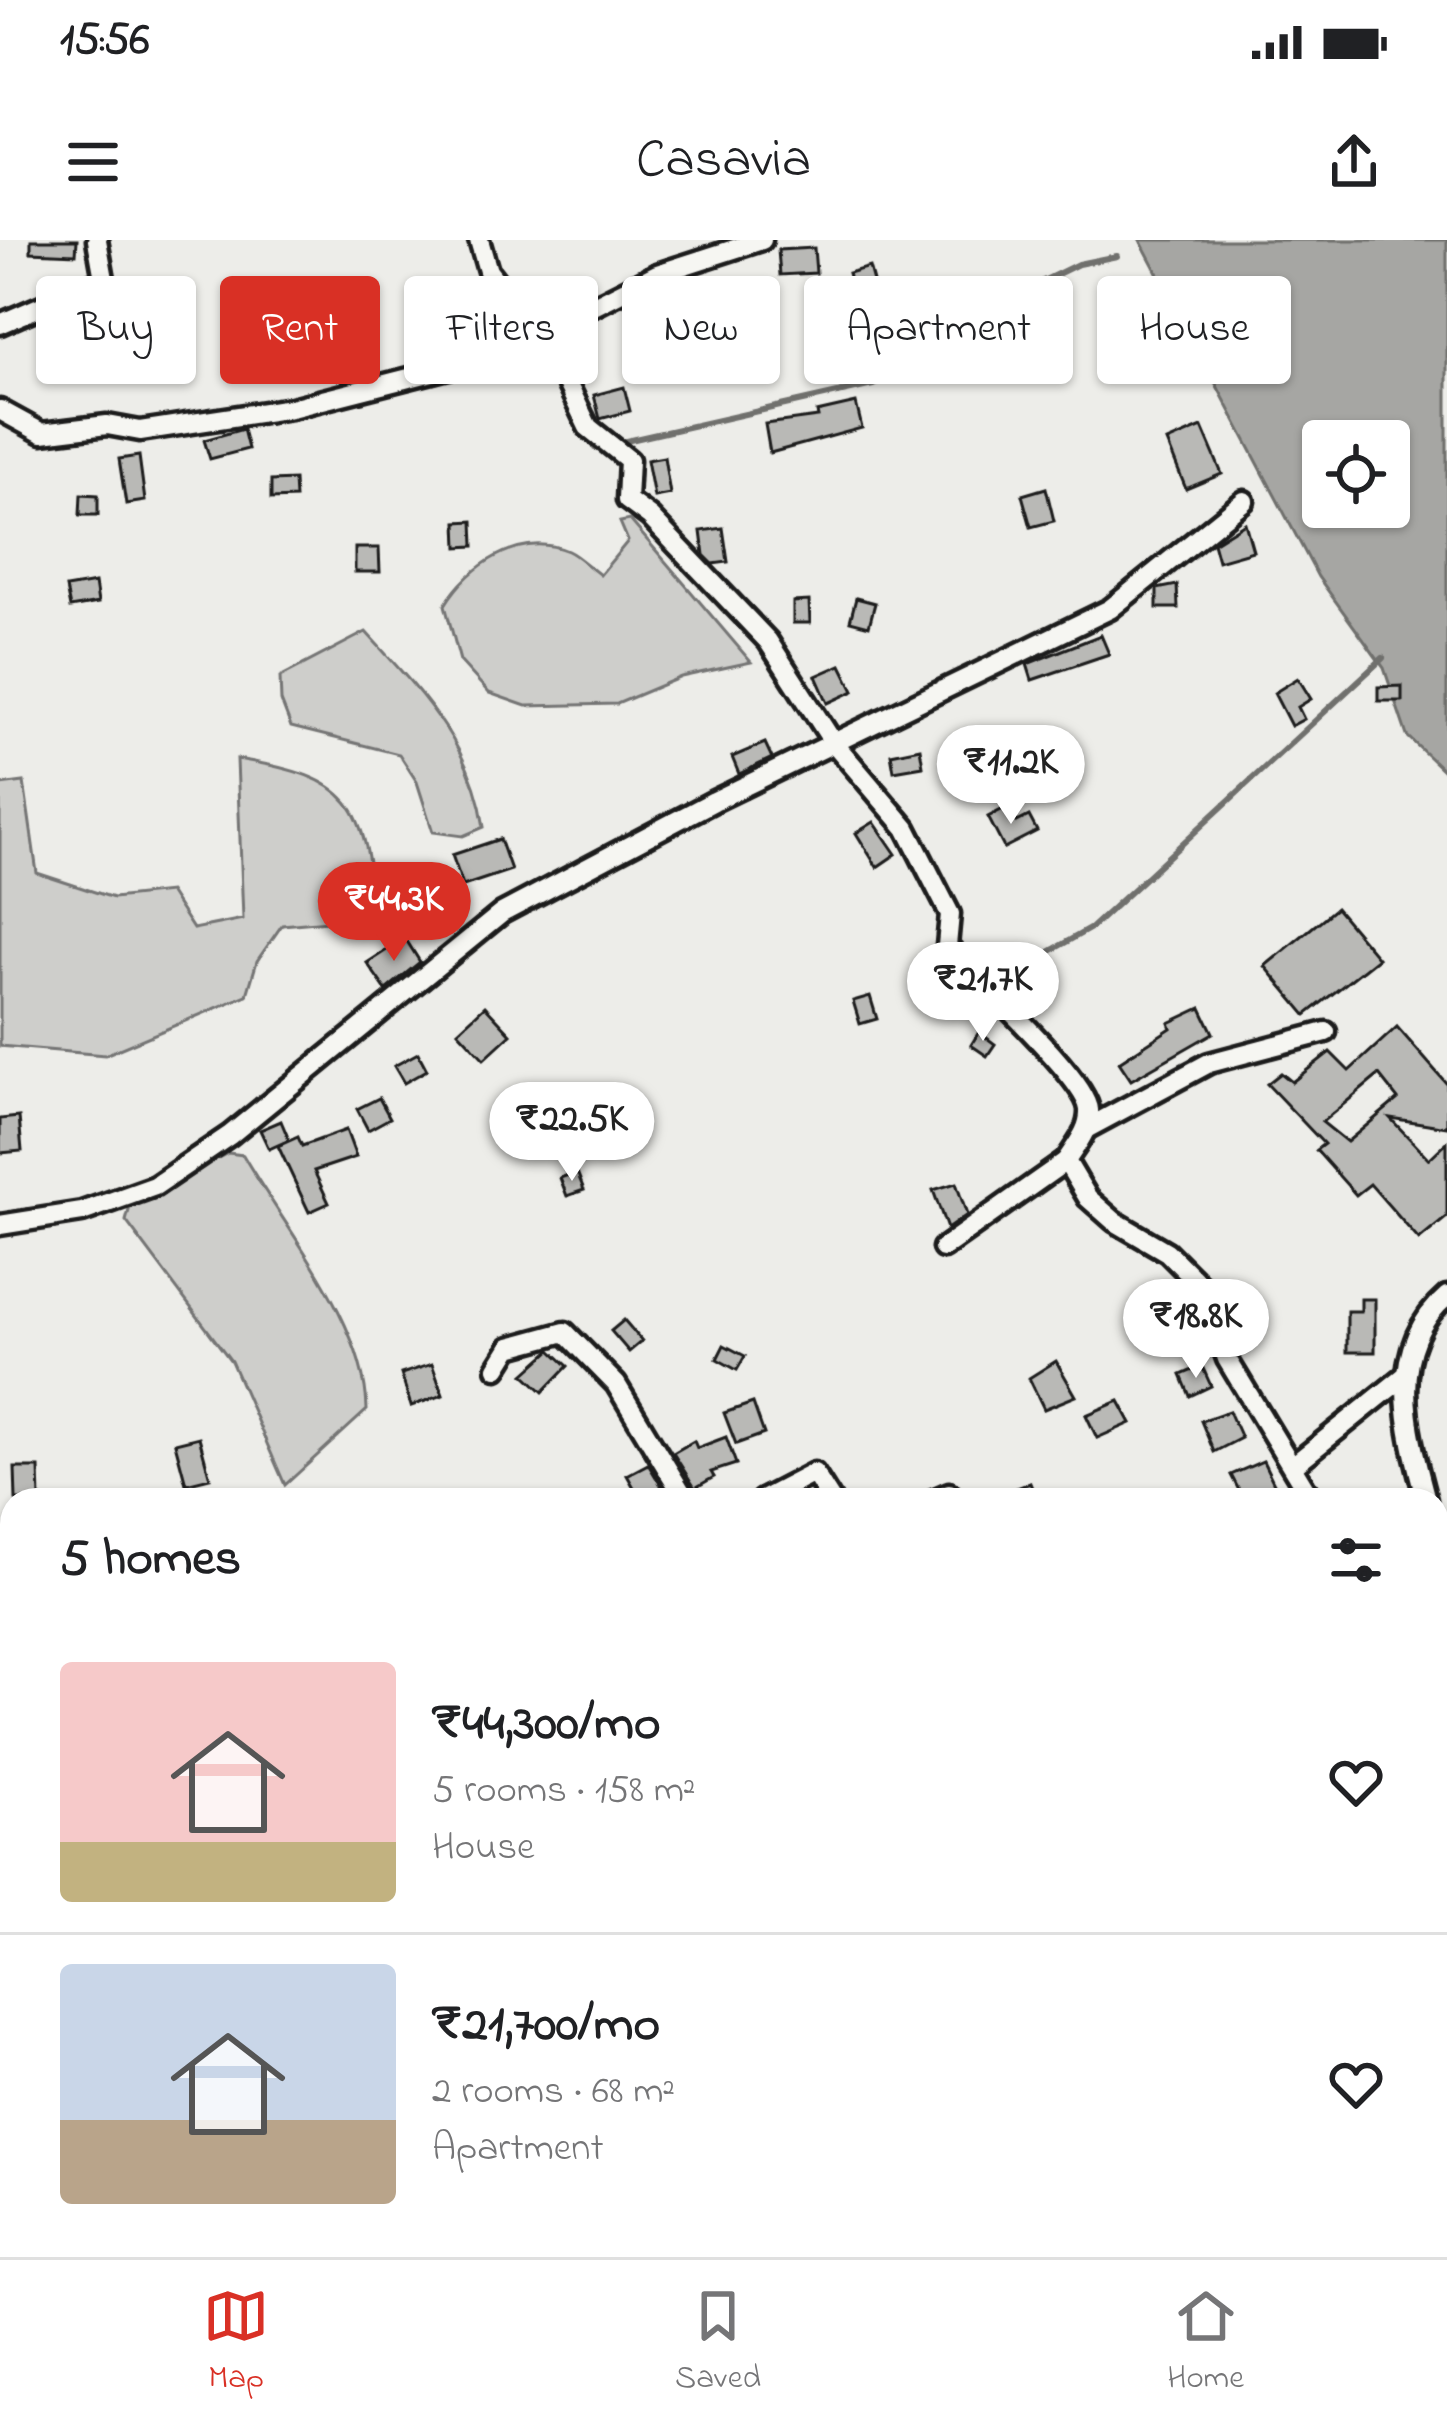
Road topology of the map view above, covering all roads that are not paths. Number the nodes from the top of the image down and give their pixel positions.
1 (98, 240) edge
2 (478, 240) edge
3 (762, 240) edge
4 (492, 276) edge
5 (598, 304) edge
6 (0, 323) edge
7 (404, 379) edge
8 (567, 384) edge
9 (0, 410) edge
10 (1244, 501) dead end
11 (833, 742) junction
12 (1325, 1032) dead end
13 (1087, 1129) junction
14 (1066, 1161) junction
15 (0, 1225) edge
16 (943, 1248) dead end
17 (1447, 1295) edge
18 (497, 1368) dead end
19 (1406, 1376) junction
20 (1295, 1464) junction
21 (679, 1488) edge
22 (785, 1488) edge
23 (823, 1488) edge
24 (1306, 1488) edge
25 (1424, 1488) edge

1 - 6 street
2 - 4 street
3 - 5 street
7 - 9 street
8 - 11 street
10 - 11 street
11 - 13 street
11 - 15 street
12 - 13 street
13 - 14 street
14 - 16 street
14 - 20 street
17 - 19 street
18 - 21 street
19 - 20 street
19 - 25 street
20 - 24 street
22 - 23 street

